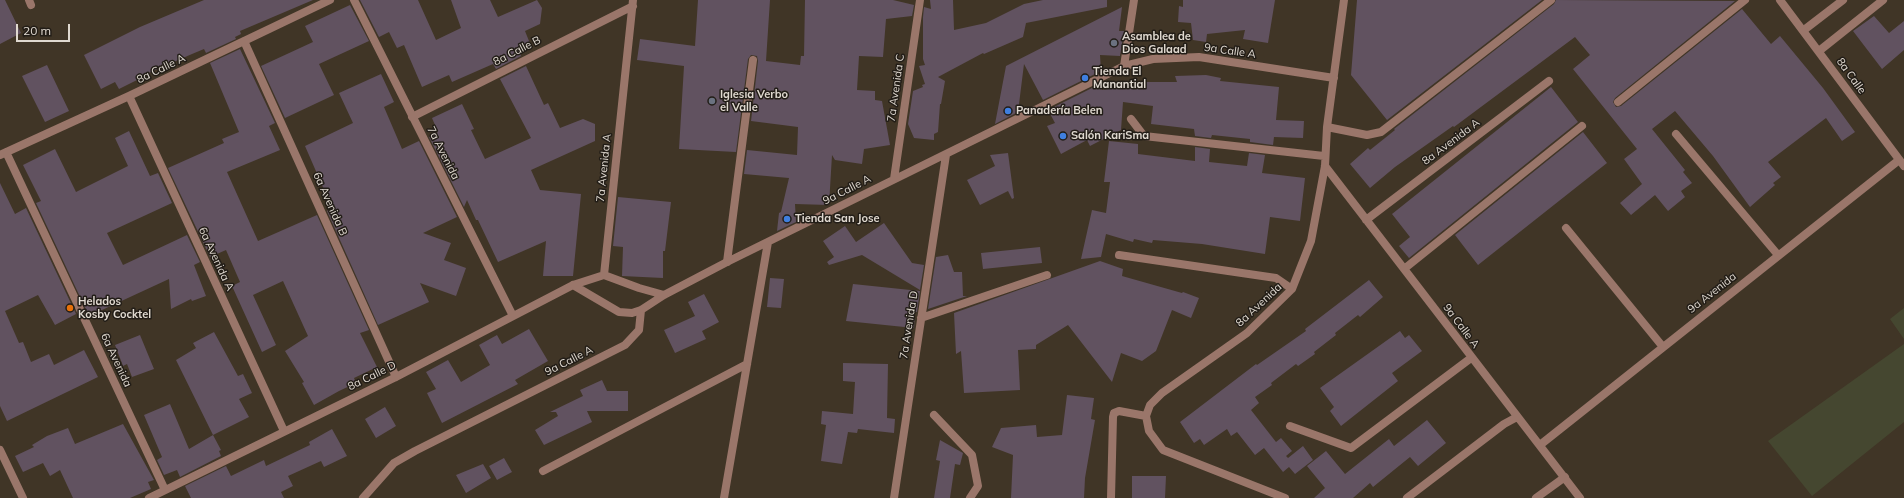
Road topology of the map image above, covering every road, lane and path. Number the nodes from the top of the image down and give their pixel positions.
1 (330, 0) edge
2 (354, 0) edge
3 (920, 0) edge
4 (1134, 0) edge
5 (1344, 0) edge
6 (1550, 0) edge
7 (1745, 0) edge
8 (1780, 0) edge
9 (1843, 0) edge
10 (1883, 0) edge
11 (633, 3) edge
12 (1804, 30) junction
13 (244, 41) junction
14 (1819, 51) junction
15 (753, 60) dead end
16 (1124, 66) junction
17 (1334, 78) junction
18 (1549, 81) dead end
19 (129, 96) junction
20 (1618, 102) dead end
21 (412, 117) junction
22 (1131, 118) dead end
23 (1582, 126) dead end
24 (1327, 127) junction
25 (1676, 134) dead end
26 (3, 153) edge
27 (946, 155) junction
28 (1324, 156) junction
29 (1901, 163) edge
30 (1325, 166) junction
31 (894, 179) junction
32 (1366, 220) junction
33 (1566, 228) dead end
34 (768, 242) junction
35 (1119, 255) dead end
36 (1778, 255) junction
37 (727, 262) junction
38 (1404, 269) junction
39 (604, 275) junction
40 (1047, 275) dead end
41 (573, 285) junction
42 (1292, 289) junction
43 (664, 295) junction
44 (641, 310) junction
45 (513, 316) junction
46 (921, 318) junction
47 (1663, 347) junction
48 (1471, 358) junction
49 (747, 364) junction
50 (396, 377) junction
51 (934, 414) dead end
52 (1146, 416) junction
53 (1517, 417) junction
54 (1290, 426) dead end
55 (284, 431) junction
56 (1540, 445) junction
57 (0, 450) edge
58 (543, 471) dead end
59 (1565, 477) junction
60 (165, 490) junction
61 (23, 498) edge
62 (150, 498) edge
63 (363, 498) edge
64 (724, 498) edge
65 (894, 498) edge
66 (970, 498) edge
67 (1111, 498) edge
68 (1285, 498) edge
69 (1407, 498) edge
70 (1536, 498) edge
71 (1580, 498) edge

1 - 13 street, 8a Calle A
2 - 21 street, 7a Avenida
3 - 31 street, 7a Avenida C
4 - 16 street
5 - 17 street, 8a Avenida
6 - 24 street
7 - 20 street
8 - 12 street, 8a Calle
9 - 12 street
10 - 14 street
11 - 21 street, 8a Calle B
11 - 39 street, 7a Avenida A
12 - 14 street, 8a Calle
13 - 19 street, 8a Calle A
13 - 50 street, 6a Avenida B
14 - 29 street, 8a Calle
15 - 37 street
16 - 17 street, 9a Calle A
16 - 27 street, 9a Calle A
17 - 24 street, 8a Avenida
18 - 32 street, 8a Avenida A
19 - 26 street, 8a Calle A
19 - 55 street, 6a Avenida A
21 - 45 street, 7a Avenida
22 - 28 street
23 - 38 street
24 - 28 street, 8a Avenida
25 - 36 street
26 - 60 street, 6a Avenida
27 - 31 street, 9a Calle A
27 - 46 street, 7a Avenida D
28 - 30 street, 8a Avenida
29 - 36 street, 9a Avenida
30 - 32 street, 9a Calle A
30 - 42 street, 8a Avenida
31 - 34 street, 9a Calle A
32 - 38 street, 9a Calle A
33 - 47 street
34 - 37 street, 9a Calle A
34 - 49 street
35 - 42 street
36 - 47 street, 9a Avenida
37 - 43 street, 9a Calle A
38 - 48 street, 9a Calle A
39 - 41 street, 8a Calle D
39 - 43 street
40 - 46 street
41 - 44 street
41 - 45 street, 8a Calle D
42 - 52 street, 8a Avenida
43 - 44 street, 9a Calle A
44 - 63 street, 9a Calle A
45 - 50 street, 8a Calle D
46 - 65 street, 7a Avenida D
47 - 56 street, 9a Avenida
48 - 53 street, 9a Calle A
48 - 54 street
49 - 58 street
49 - 64 street
50 - 55 street, 8a Calle D
51 - 66 street
52 - 67 street
52 - 68 street
53 - 56 street, 9a Calle A
53 - 69 street
55 - 60 street, 8a Calle D
56 - 59 street, 9a Calle A
57 - 61 street
59 - 70 street
59 - 71 street, 9a Calle A
60 - 62 street, 8a Calle D

